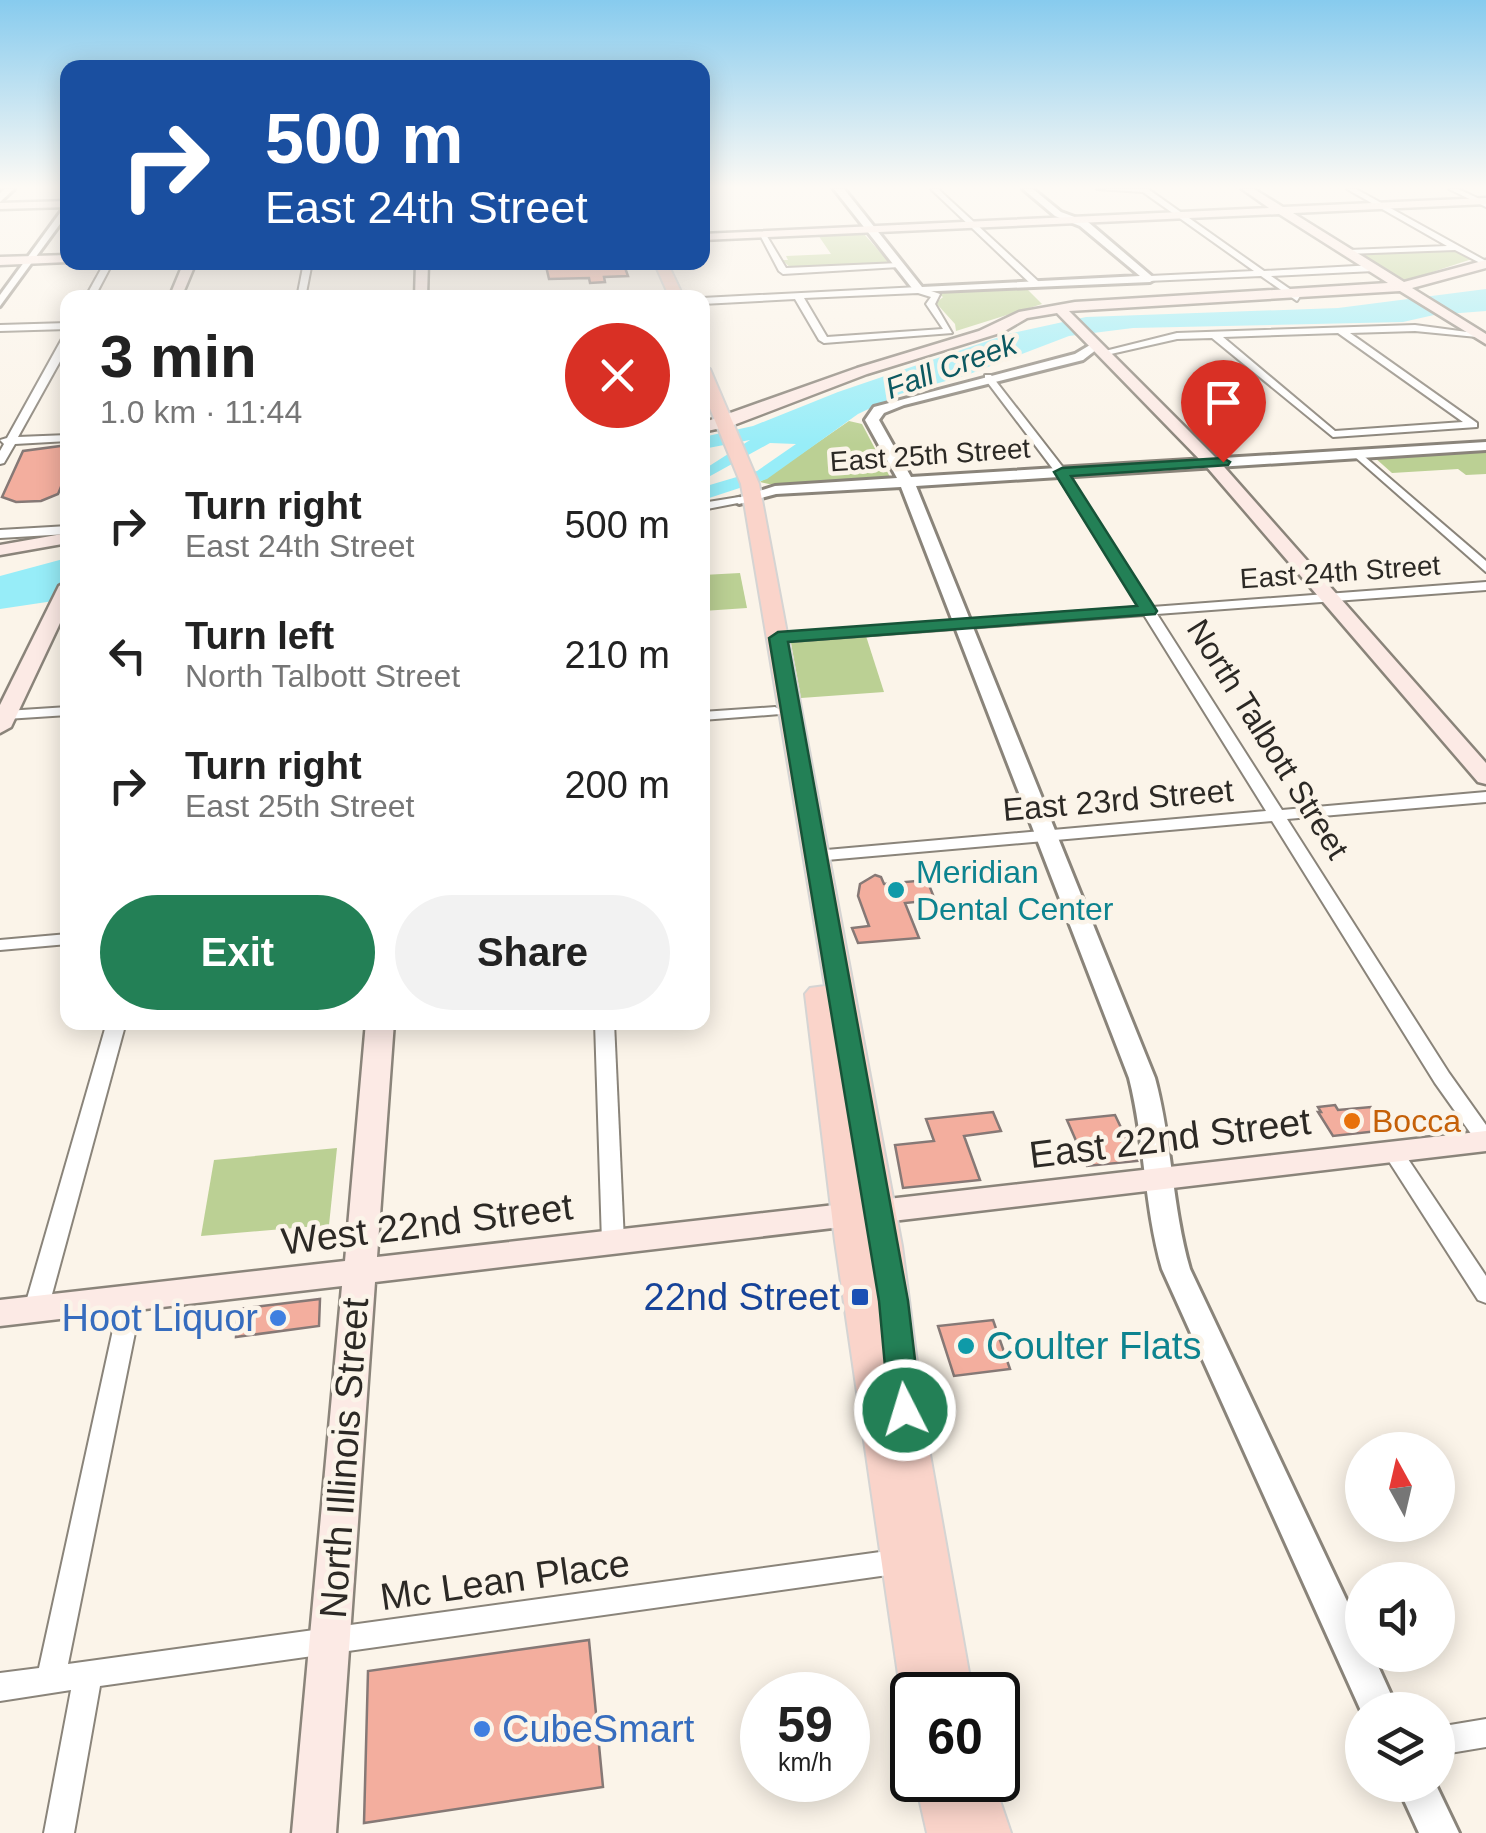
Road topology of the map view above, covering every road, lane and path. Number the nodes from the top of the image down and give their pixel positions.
1 (20, 275) edge
2 (907, 275) edge
3 (1026, 275) edge
4 (1145, 275) edge
5 (1233, 275) edge
6 (1264, 275) edge
7 (1385, 275) edge
8 (1455, 275) edge
9 (1150, 279) junction
10 (1036, 284) junction
11 (920, 290) junction
12 (1410, 290) junction
13 (798, 296) junction
14 (1294, 296) junction
15 (710, 300) edge
16 (0, 303) edge
17 (1062, 312) junction
18 (60, 326) edge
19 (1458, 326) junction
20 (0, 328) edge
21 (1341, 330) junction
22 (1216, 334) junction
23 (1481, 337) edge
24 (60, 350) edge
25 (1100, 351) junction
26 (1080, 357) junction
27 (988, 377) junction
28 (710, 398) edge
29 (718, 425) edge
30 (60, 438) edge
31 (6, 441) edge
32 (1486, 446) edge
33 (1358, 454) junction
34 (0, 461) edge
35 (1212, 462) junction
36 (1062, 472) junction
37 (906, 482) junction
38 (745, 492) junction
39 (710, 504) edge
40 (60, 533) edge
41 (0, 534) edge
42 (60, 535) edge
43 (0, 550) edge
44 (1486, 568) edge
45 (1486, 586) edge
46 (1329, 598) junction
47 (1149, 611) junction
48 (58, 619) edge
49 (964, 624) junction
50 (778, 638) junction
51 (60, 711) edge
52 (775, 711) junction
53 (710, 715) edge
54 (3, 721) edge
55 (1486, 777) edge
56 (1486, 797) edge
57 (1278, 816) junction
58 (1047, 836) junction
59 (816, 856) junction
60 (60, 940) edge
61 (0, 946) edge
62 (116, 1030) edge
63 (379, 1030) edge
64 (604, 1030) edge
65 (1486, 1140) edge
66 (1393, 1152) junction
67 (1156, 1180) junction
68 (864, 1213) junction
69 (613, 1242) junction
70 (358, 1272) junction
71 (1486, 1294) edge
72 (131, 1298) junction
73 (36, 1308) junction
74 (0, 1313) edge
75 (902, 1561) junction
76 (329, 1643) junction
77 (919, 1672) edge
78 (947, 1672) edge
79 (88, 1676) junction
80 (50, 1680) junction
81 (0, 1687) edge
82 (1372, 1692) edge
83 (1486, 1732) edge
84 (1455, 1738) edge
85 (943, 1802) edge
86 (977, 1802) edge
87 (1424, 1802) edge
88 (59, 1833) edge
89 (314, 1833) edge
90 (951, 1833) edge
91 (987, 1833) edge
92 (1439, 1833) edge

1 - 16 street
2 - 11 street
3 - 10 street
4 - 9 street
5 - 9 street
6 - 14 street
7 - 12 main road
8 - 12 main road
9 - 10 street
10 - 11 street
10 - 17 street
11 - 13 street
11 - 13 street
12 - 14 main road
12 - 19 main road
13 - 15 street
14 - 17 main road
17 - 25 main road
17 - 29 main road
17 - 29 main road
18 - 20 street
19 - 21 street
19 - 23 main road
21 - 22 street
21 - 22 street
22 - 25 street
24 - 31 street
25 - 26 main road
25 - 26 street
25 - 35 main road
26 - 27 street
27 - 36 street, North Talbott Street
27 - 37 street
28 - 29 main road
29 - 38 main road
30 - 31 street
31 - 34 street
32 - 33 street, East 25th Street
33 - 35 street, East 25th Street
33 - 44 street
35 - 36 street, East 25th Street
35 - 46 main road
36 - 37 street, East 25th Street
36 - 47 street, North Talbott Street
37 - 38 street, East 25th Street
37 - 49 street
38 - 39 street
38 - 50 main road
38 - 52 main road
40 - 41 street
42 - 43 main road
45 - 46 street, East 24th Street
46 - 47 street, East 24th Street
46 - 55 main road
47 - 49 street, East 24th Street
47 - 57 street, North Talbott Street
48 - 54 main road
49 - 50 street, East 24th Street
49 - 58 street
50 - 59 main road
51 - 54 street
52 - 53 street
52 - 68 main road
56 - 57 street, East 23rd Street
57 - 58 street, East 23rd Street
57 - 65 street, North Talbott Street
58 - 59 street, East 23rd Street
58 - 67 street
59 - 68 main road
60 - 61 street
62 - 73 street
63 - 70 main road, North Illinois Street
64 - 69 street
65 - 66 main road, East 22nd Street
66 - 67 main road, East 22nd Street
66 - 71 street
67 - 68 main road, East 22nd Street
67 - 82 street
68 - 69 main road, West 22nd Street
68 - 75 main road
68 - 78 main road
69 - 70 main road, West 22nd Street
70 - 72 main road, West 22nd Street
70 - 76 main road, North Illinois Street
72 - 73 main road, West 22nd Street
72 - 80 street
73 - 74 main road, West 22nd Street
75 - 76 street, Mc Lean Place
75 - 77 main road
76 - 79 street, Mc Lean Place
76 - 89 main road, North Illinois Street
79 - 80 street, Mc Lean Place
79 - 88 street
80 - 81 street, Mc Lean Place
83 - 84 street
85 - 90 main road
86 - 91 main road
87 - 92 street

